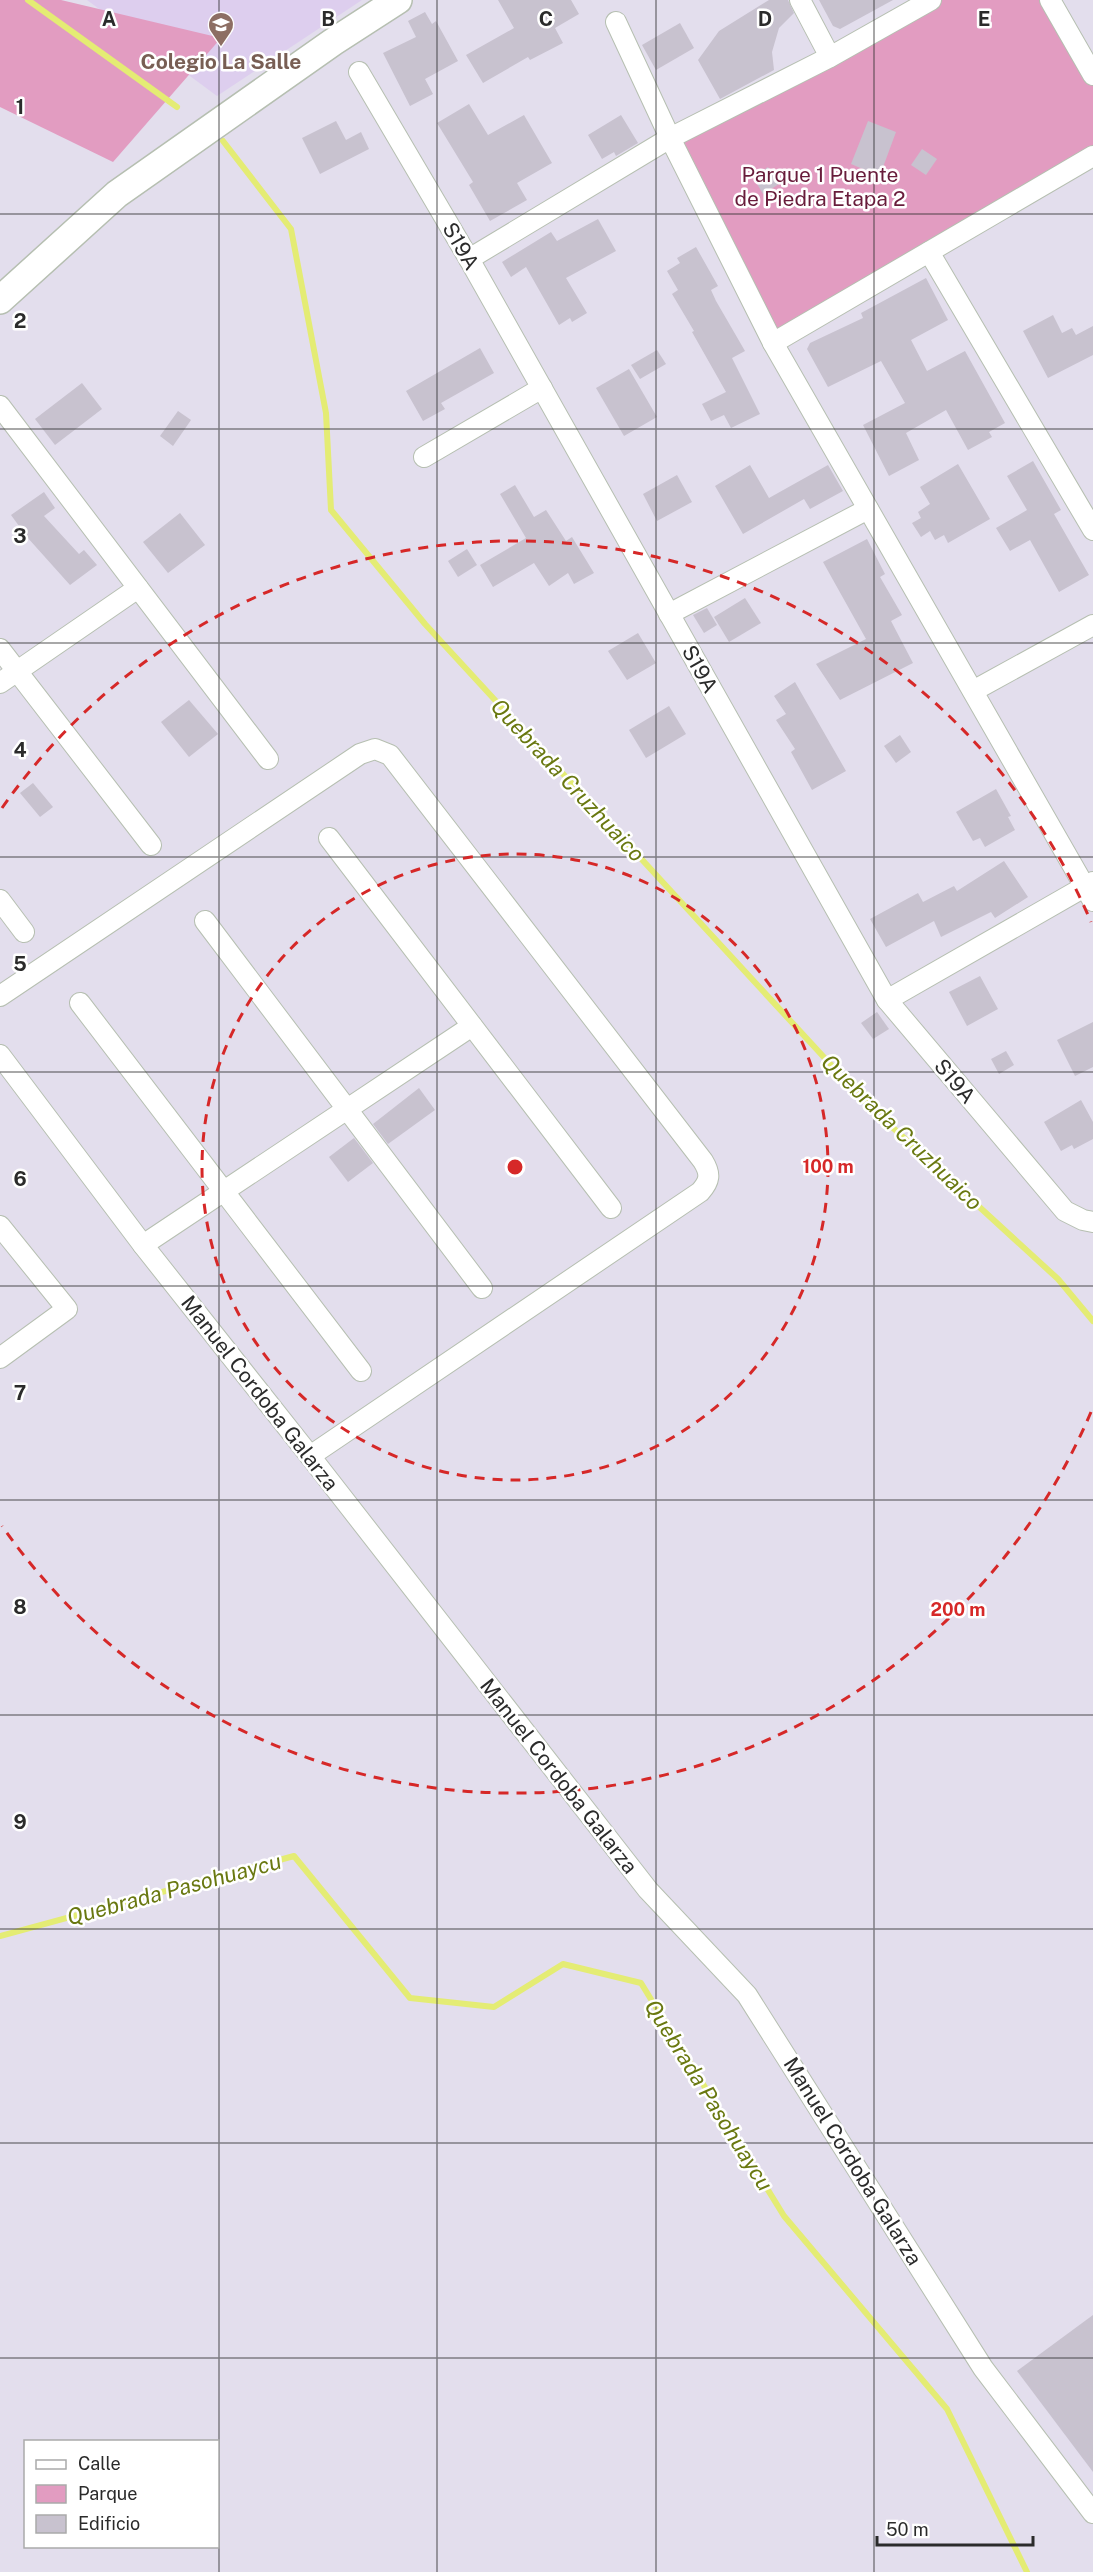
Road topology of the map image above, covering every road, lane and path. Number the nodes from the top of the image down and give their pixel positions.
1 (398, 0) edge
2 (800, 0) edge
3 (931, 0) edge
4 (1050, 0) edge
5 (616, 22) dead end
6 (830, 57) junction
7 (359, 72) dead end
8 (1093, 75) edge
9 (670, 138) junction
10 (1093, 156) edge
11 (929, 252) junction
12 (469, 259) junction
13 (0, 300) edge
14 (773, 343) junction
15 (542, 388) junction
16 (0, 406) edge
17 (424, 457) dead end
18 (868, 509) junction
19 (1093, 530) edge
20 (138, 588) junction
21 (669, 614) junction
22 (1093, 625) edge
23 (0, 649) edge
24 (17, 671) junction
25 (0, 683) edge
26 (973, 691) junction
27 (267, 759) dead end
28 (329, 838) dead end
29 (151, 845) dead end
30 (1090, 890) edge
31 (0, 900) edge
32 (205, 921) dead end
33 (24, 932) dead end
34 (0, 996) edge
35 (887, 1000) junction
36 (80, 1003) dead end
37 (472, 1026) junction
38 (0, 1055) edge
39 (347, 1109) junction
40 (224, 1191) junction
41 (611, 1208) dead end
42 (1093, 1222) edge
43 (0, 1226) edge
44 (143, 1245) junction
45 (482, 1288) dead end
46 (0, 1358) edge
47 (362, 1371) dead end
48 (310, 1456) junction
49 (1093, 2513) edge

1 - 13 street
2 - 6 street
3 - 6 street
4 - 8 street
5 - 9 street
6 - 9 street
7 - 12 street, S19A
9 - 12 street
9 - 14 street
10 - 11 street
11 - 14 street
11 - 19 street
12 - 15 street, S19A
14 - 18 street
15 - 17 street
15 - 21 street, S19A
16 - 20 street
18 - 21 street
18 - 26 street
20 - 24 street
20 - 27 street
21 - 35 street, S19A
22 - 26 street
23 - 24 street
24 - 25 street
24 - 29 street
26 - 30 street
28 - 37 street
30 - 35 street
31 - 33 street
32 - 39 street
34 - 48 street
35 - 42 street, S19A
36 - 40 street
37 - 39 street
37 - 41 street
38 - 44 street, Manuel Cordoba Galarza
39 - 40 street
39 - 45 street
40 - 44 street
40 - 47 street
43 - 46 street
44 - 48 street, Manuel Cordoba Galarza
48 - 49 street, Manuel Cordoba Galarza

